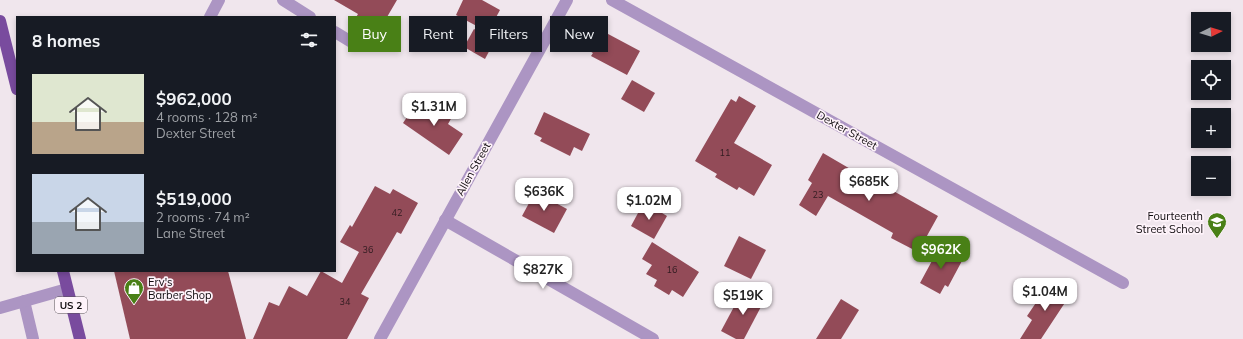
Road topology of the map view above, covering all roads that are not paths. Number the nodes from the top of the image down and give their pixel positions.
1 (283, 0) edge
2 (567, 0) edge
3 (612, 0) edge
4 (308, 16) edge
5 (0, 21) edge
6 (336, 33) edge
7 (348, 40) edge
8 (16, 85) edge
9 (445, 220) junction
10 (66, 278) edge
11 (1123, 283) dead end
12 (24, 301) junction
13 (0, 308) edge
14 (33, 339) edge
15 (80, 339) edge
16 (380, 339) edge
17 (653, 339) edge

1 - 4 street
2 - 9 street, Allen Street
3 - 11 street, Dexter Street
5 - 8 main road
6 - 7 street
9 - 16 street, Allen Street
9 - 17 street
10 - 12 street
10 - 15 main road, US 2
12 - 13 street
12 - 14 street

